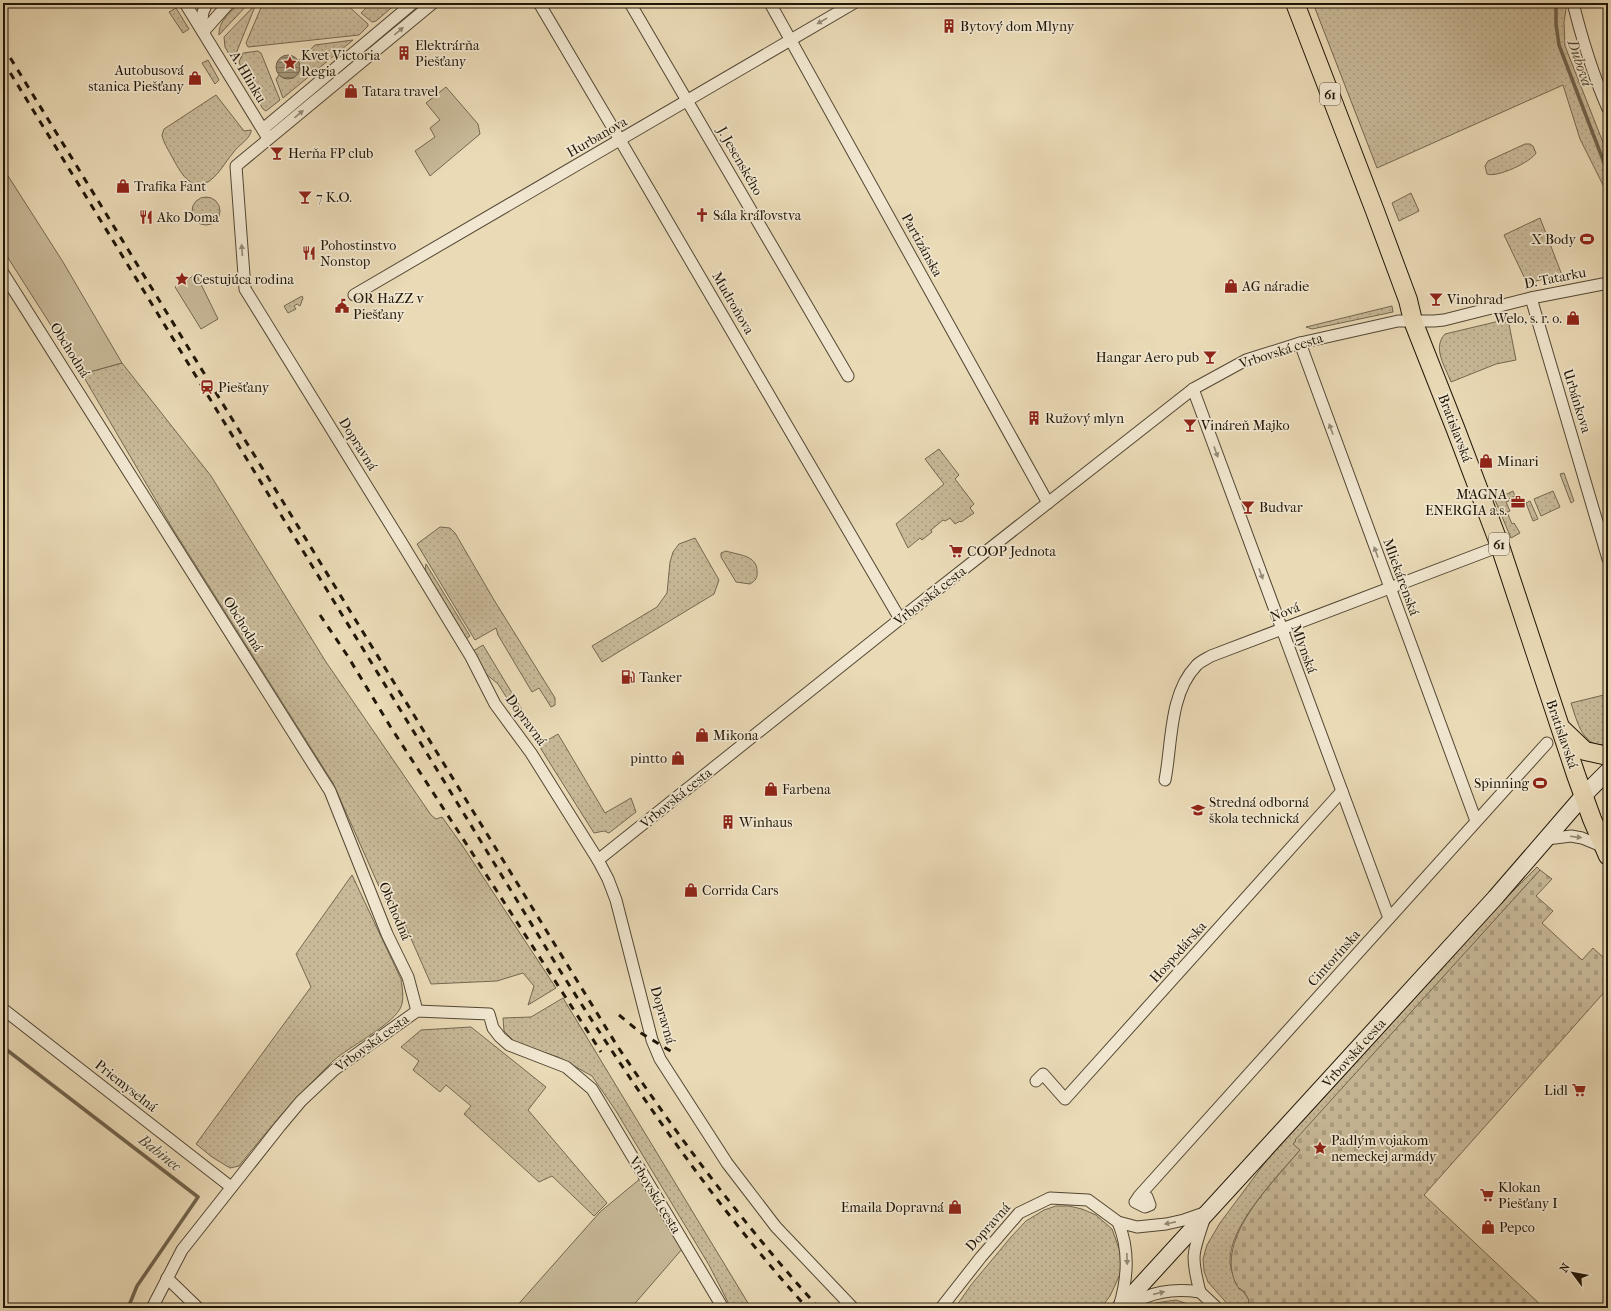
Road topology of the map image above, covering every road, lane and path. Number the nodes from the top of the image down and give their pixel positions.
1 (186, 3) edge
2 (207, 3) edge
3 (229, 3) edge
4 (413, 3) edge
5 (433, 3) edge
6 (539, 3) edge
7 (630, 3) edge
8 (770, 3) edge
9 (854, 3) edge
10 (1295, 3) edge
11 (1573, 3) edge
12 (202, 29) junction
13 (791, 40) junction
14 (688, 101) junction
15 (1608, 109) edge
16 (266, 134) junction
17 (620, 140) junction
18 (3, 273) edge
19 (1608, 283) edge
20 (354, 295) dead end
21 (1531, 298) junction
22 (1413, 321) junction
23 (1300, 343) junction
24 (848, 376) dead end
25 (1193, 389) junction
26 (1048, 503) junction
27 (1500, 546) junction
28 (1608, 559) edge
29 (1389, 588) junction
30 (900, 619) junction
31 (1281, 629) junction
32 (1561, 728) junction
33 (1547, 743) dead end
34 (1608, 756) edge
35 (1608, 771) edge
36 (1165, 780) dead end
37 (1342, 791) junction
38 (1584, 795) junction
39 (1476, 821) junction
40 (1547, 838) junction
41 (1606, 852) edge
42 (598, 860) junction
43 (1389, 918) junction
44 (3, 1009) edge
45 (417, 1011) junction
46 (1036, 1081) dead end
47 (231, 1187) junction
48 (1142, 1192) dead end
49 (1207, 1212) junction
50 (1118, 1222) junction
51 (167, 1278) junction
52 (1200, 1292) junction
53 (152, 1308) edge
54 (198, 1308) edge
55 (723, 1308) edge
56 (853, 1308) edge
57 (941, 1308) edge
58 (1121, 1308) edge
59 (1217, 1308) edge

1 - 12 street, A. Hlinku
2 - 12 street
3 - 12 street
4 - 16 street
16 -> 5 street
6 - 17 street, Mudroňova
7 - 14 street, J. Jesenského
8 - 13 street, Partizánska
9 -> 13 street, Hurbanova
10 - 22 main road, Bratislavská / 61
11 - 15 street
12 - 16 street, A. Hlinku
13 - 14 street, Hurbanova
13 - 26 street, Partizánska
14 - 17 street, Hurbanova
14 - 24 street, J. Jesenského
42 -> 16 street, Dopravná
17 - 20 street, Hurbanova
17 - 30 street, Mudroňova
18 - 45 street, Obchodná
19 - 21 street, D. Tatarku
21 - 22 street, D. Tatarku
21 - 28 street, Urbánkova
22 - 23 street, Vrbovská cesta
22 - 27 main road, Bratislavská / 61
23 - 25 street, Vrbovská cesta
29 -> 23 street, Mliekárenská
25 - 26 street, Vrbovská cesta
25 -> 31 street, Mlynská
26 - 30 street, Vrbovská cesta
27 - 29 street, Nová
27 - 32 main road, Bratislavská / 61
29 - 31 street, Nová
29 - 39 street, Mliekárenská
30 - 42 street, Vrbovská cesta
31 - 36 street, Nová
31 - 37 street, Mlynská
32 - 34 main road
32 - 38 main road, Bratislavská / 61
33 - 39 street, Cintorínska
35 - 38 main road, Vrbovská cesta
37 - 43 street, Mlynská
37 - 46 street, Hospodárska
38 - 40 main road, Vrbovská cesta
38 - 41 main road, Bratislavská / 61
39 - 43 street, Cintorínska
40 -> 41 street
40 - 49 main road, Vrbovská cesta
42 - 56 street, Dopravná
43 - 48 street, Cintorínska
44 - 47 street, Priemyselná
45 - 47 street, Vrbovská cesta
45 - 55 street, Vrbovská cesta
47 - 51 street, Vrbovská cesta
49 -> 50 street
49 - 52 street
49 - 58 main road, Vrbovská cesta
50 - 57 street, Dopravná
50 -> 58 street
51 - 53 street, Vrbovská cesta
51 - 54 street
58 -> 52 street
52 - 59 street

